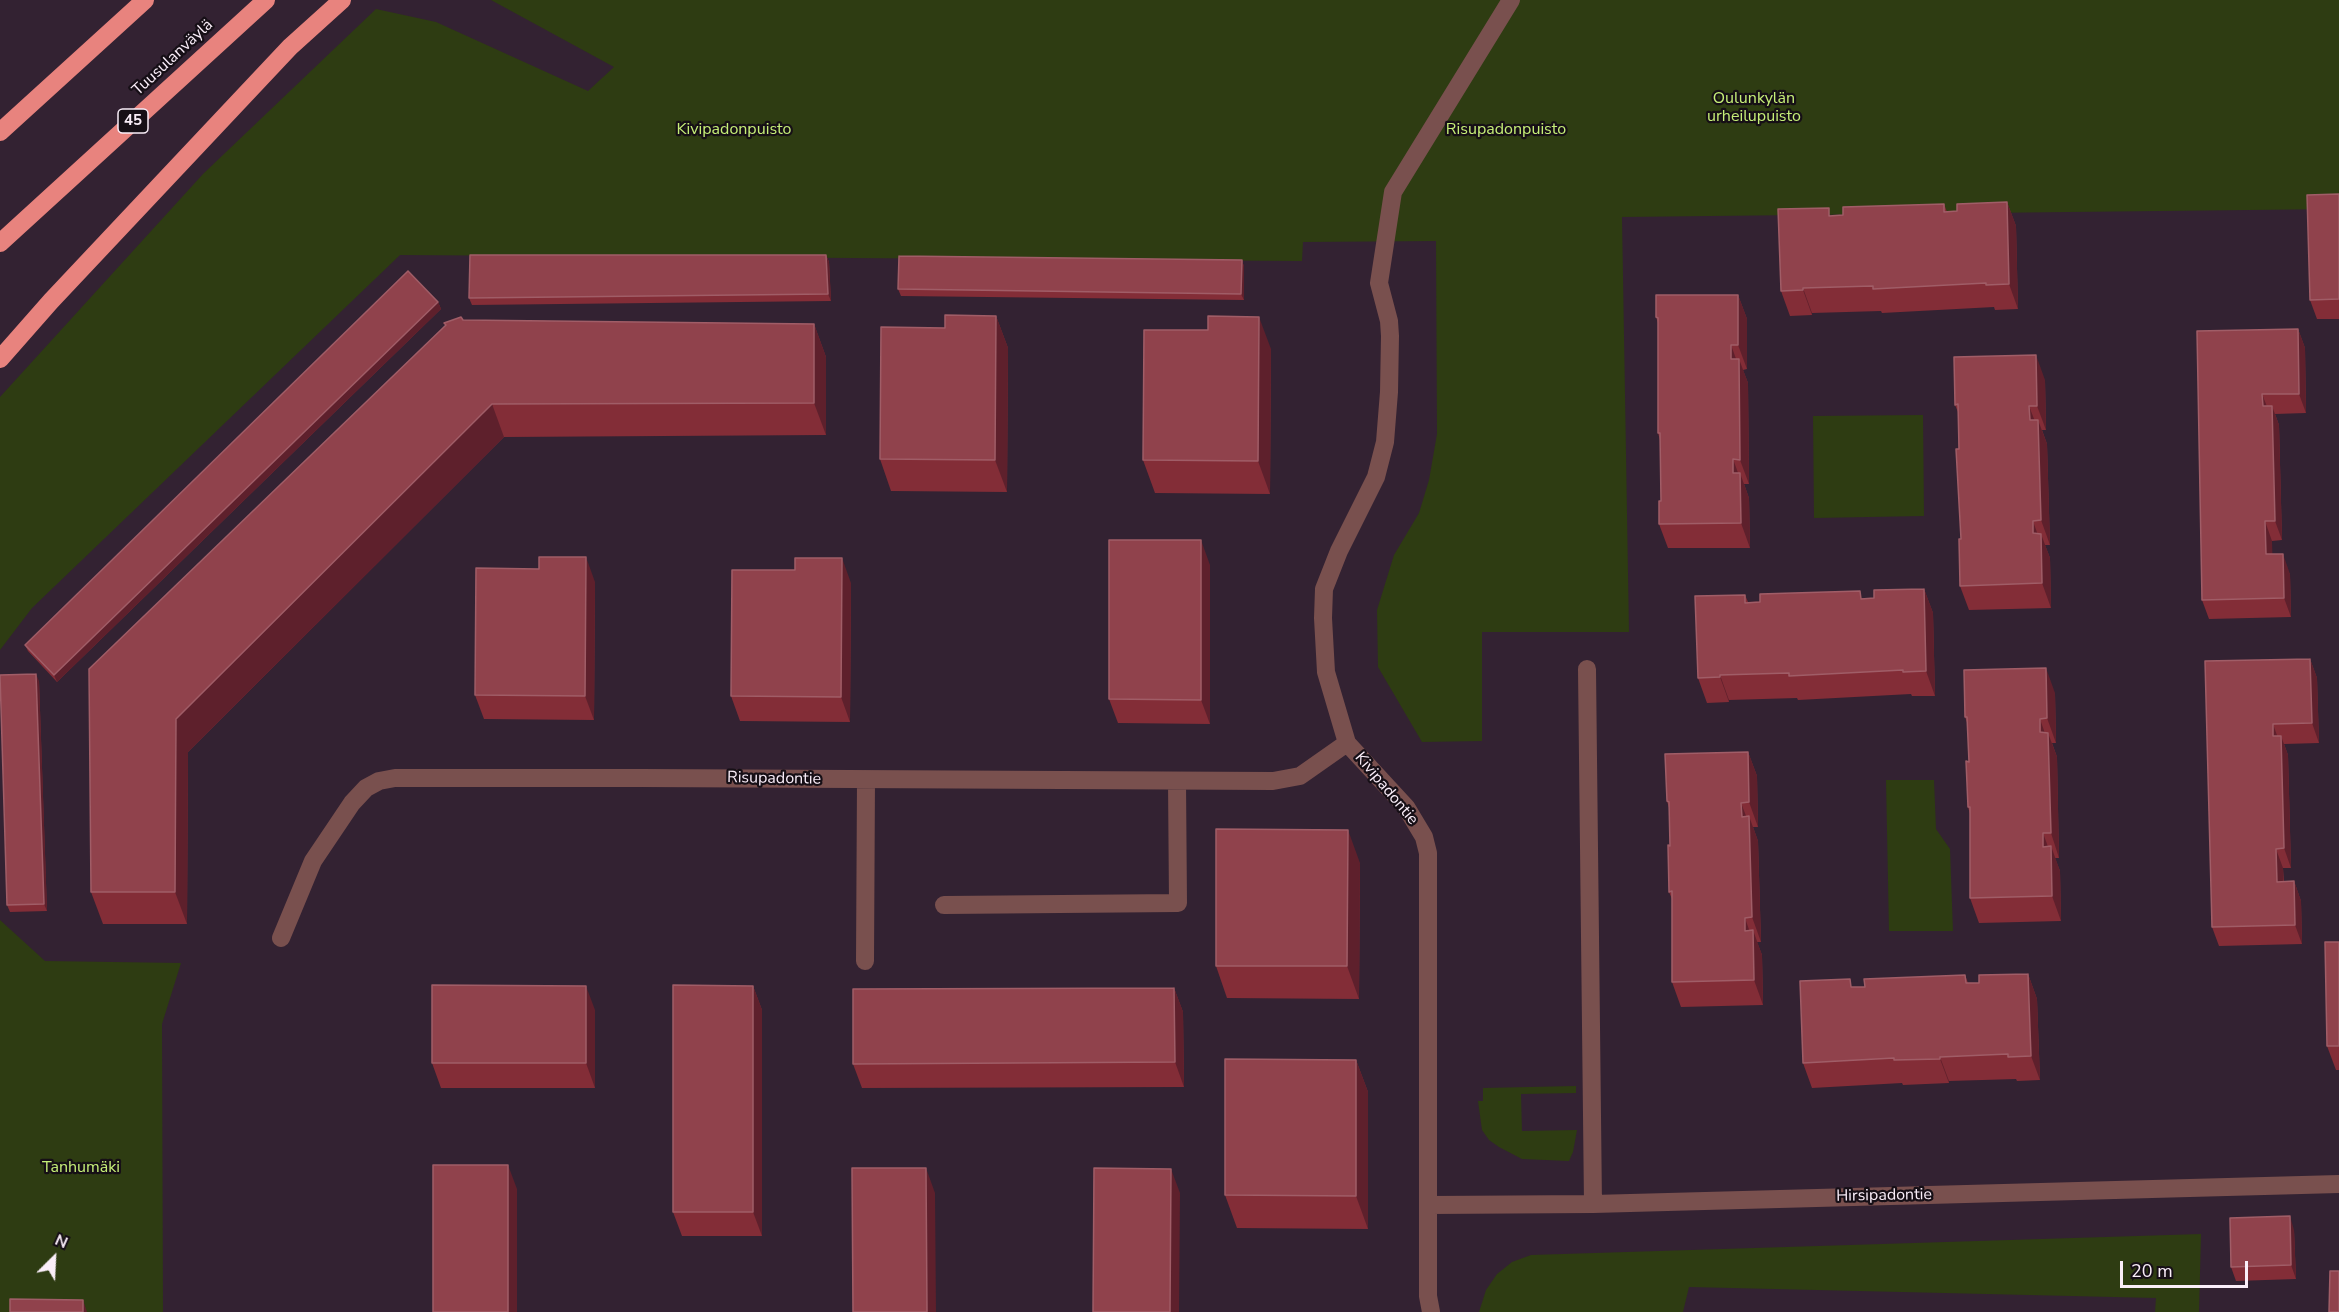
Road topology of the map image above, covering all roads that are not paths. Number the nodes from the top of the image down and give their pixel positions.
1 (145, 0) edge
2 (266, 0) edge
3 (342, 0) edge
4 (1511, 0) edge
5 (0, 132) edge
6 (0, 243) edge
7 (0, 359) edge
8 (1587, 669) dead end
9 (1347, 743) junction
10 (866, 780) junction
11 (1177, 782) junction
12 (945, 905) dead end
13 (281, 938) dead end
14 (865, 961) dead end
15 (2339, 1184) edge
16 (1593, 1204) junction
17 (1429, 1205) junction
18 (1431, 1312) edge

1 - 5 highway
2 - 6 highway, Tuusulanväylä / 45
3 - 7 highway
4 - 9 street, Kivipadontie
8 - 16 street
9 - 11 street, Risupadontie
9 - 17 street, Kivipadontie
10 - 11 street, Risupadontie
10 - 13 street, Risupadontie
10 - 14 street
11 - 12 street
15 - 16 street, Hirsipadontie
16 - 17 street, Hirsipadontie
17 - 18 street, Kivipadontie

